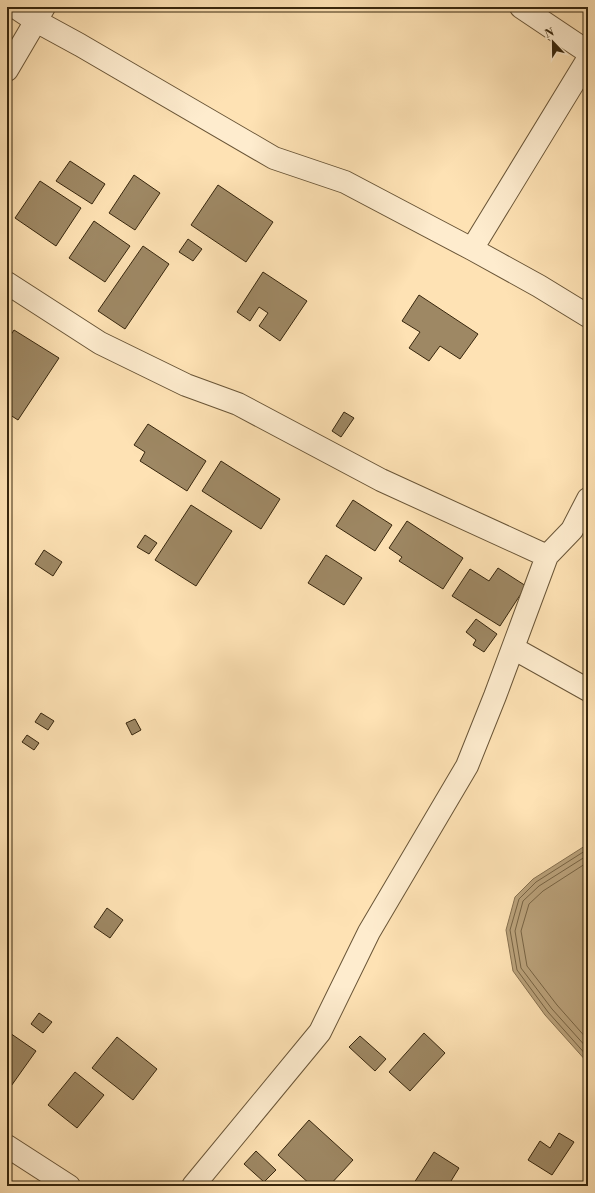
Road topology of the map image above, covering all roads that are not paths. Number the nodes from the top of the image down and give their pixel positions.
1 (15, 7) edge
2 (521, 7) edge
3 (40, 14) edge
4 (588, 52) edge
5 (588, 59) edge
6 (7, 70) edge
7 (472, 249) junction
8 (7, 283) edge
9 (588, 316) edge
10 (588, 499) edge
11 (547, 556) junction
12 (513, 648) junction
13 (588, 690) edge
14 (7, 1146) edge
15 (69, 1186) edge
16 (193, 1186) edge

1 - 3 street
2 - 4 street
3 - 6 street
3 - 7 street
5 - 7 street
7 - 9 street
8 - 11 street
10 - 11 street
11 - 12 street
12 - 13 street
12 - 16 street
14 - 15 street

